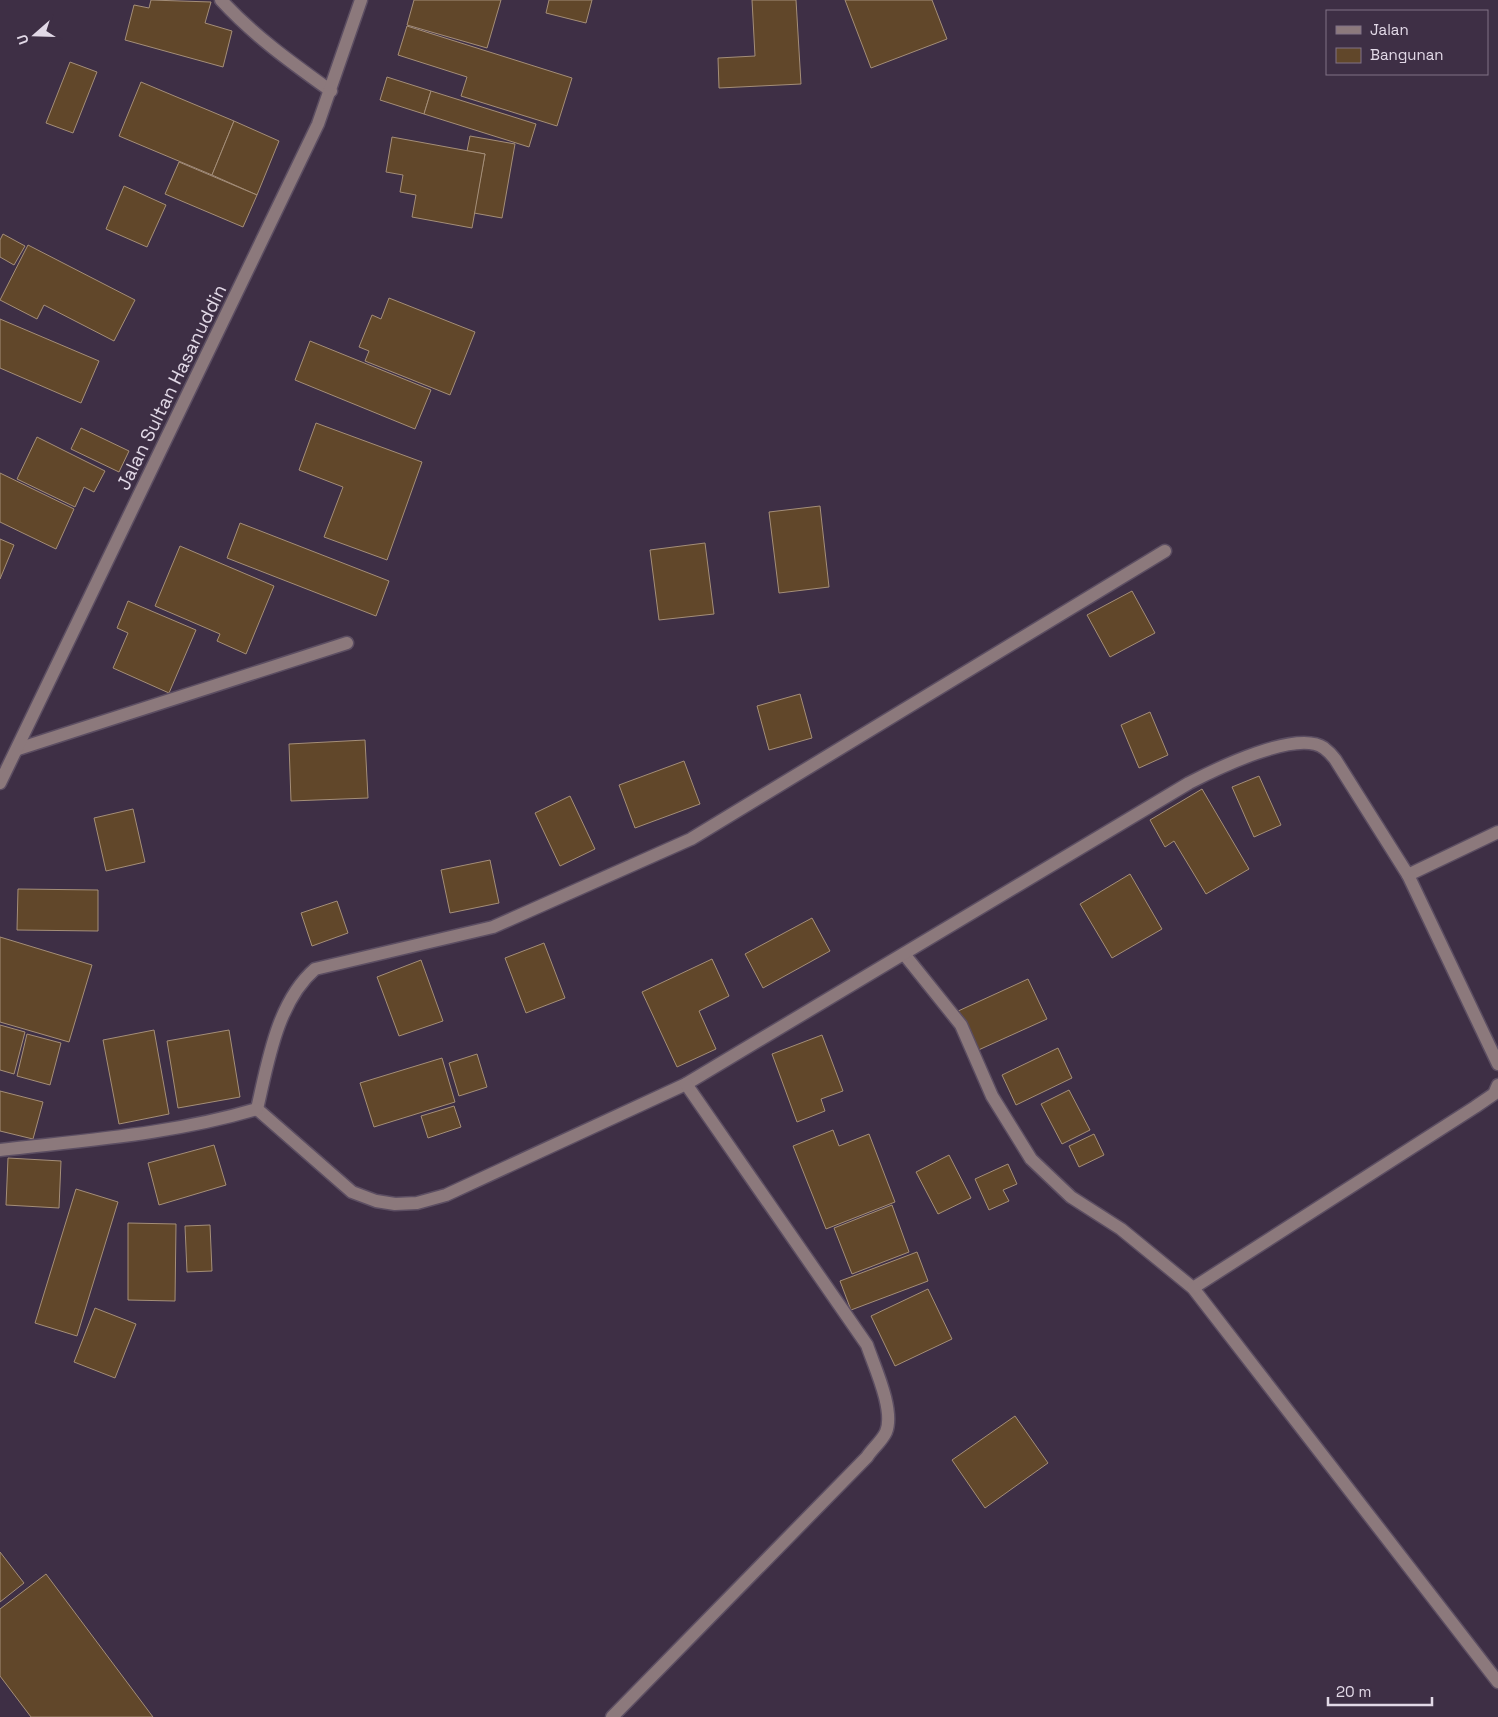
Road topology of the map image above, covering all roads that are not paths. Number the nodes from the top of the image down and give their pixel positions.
1 (221, 0) edge
2 (361, 0) edge
3 (331, 92) junction
4 (1165, 551) dead end
5 (346, 643) dead end
6 (18, 749) junction
7 (0, 784) edge
8 (1498, 832) edge
9 (1408, 875) junction
10 (904, 954) junction
11 (1498, 1064) edge
12 (686, 1084) junction
13 (1498, 1085) edge
14 (257, 1109) junction
15 (0, 1150) edge
16 (1193, 1288) junction
17 (1498, 1682) edge
18 (612, 1717) edge

1 - 3 street
2 - 3 street, Jalan Sultan Hasanuddin
3 - 6 street, Jalan Sultan Hasanuddin
4 - 14 street
5 - 6 street
6 - 7 street, Jalan Sultan Hasanuddin
8 - 9 street
9 - 10 street
9 - 11 street
10 - 12 street
10 - 16 street
12 - 14 street
12 - 18 street
13 - 16 street
14 - 15 street
16 - 17 street

